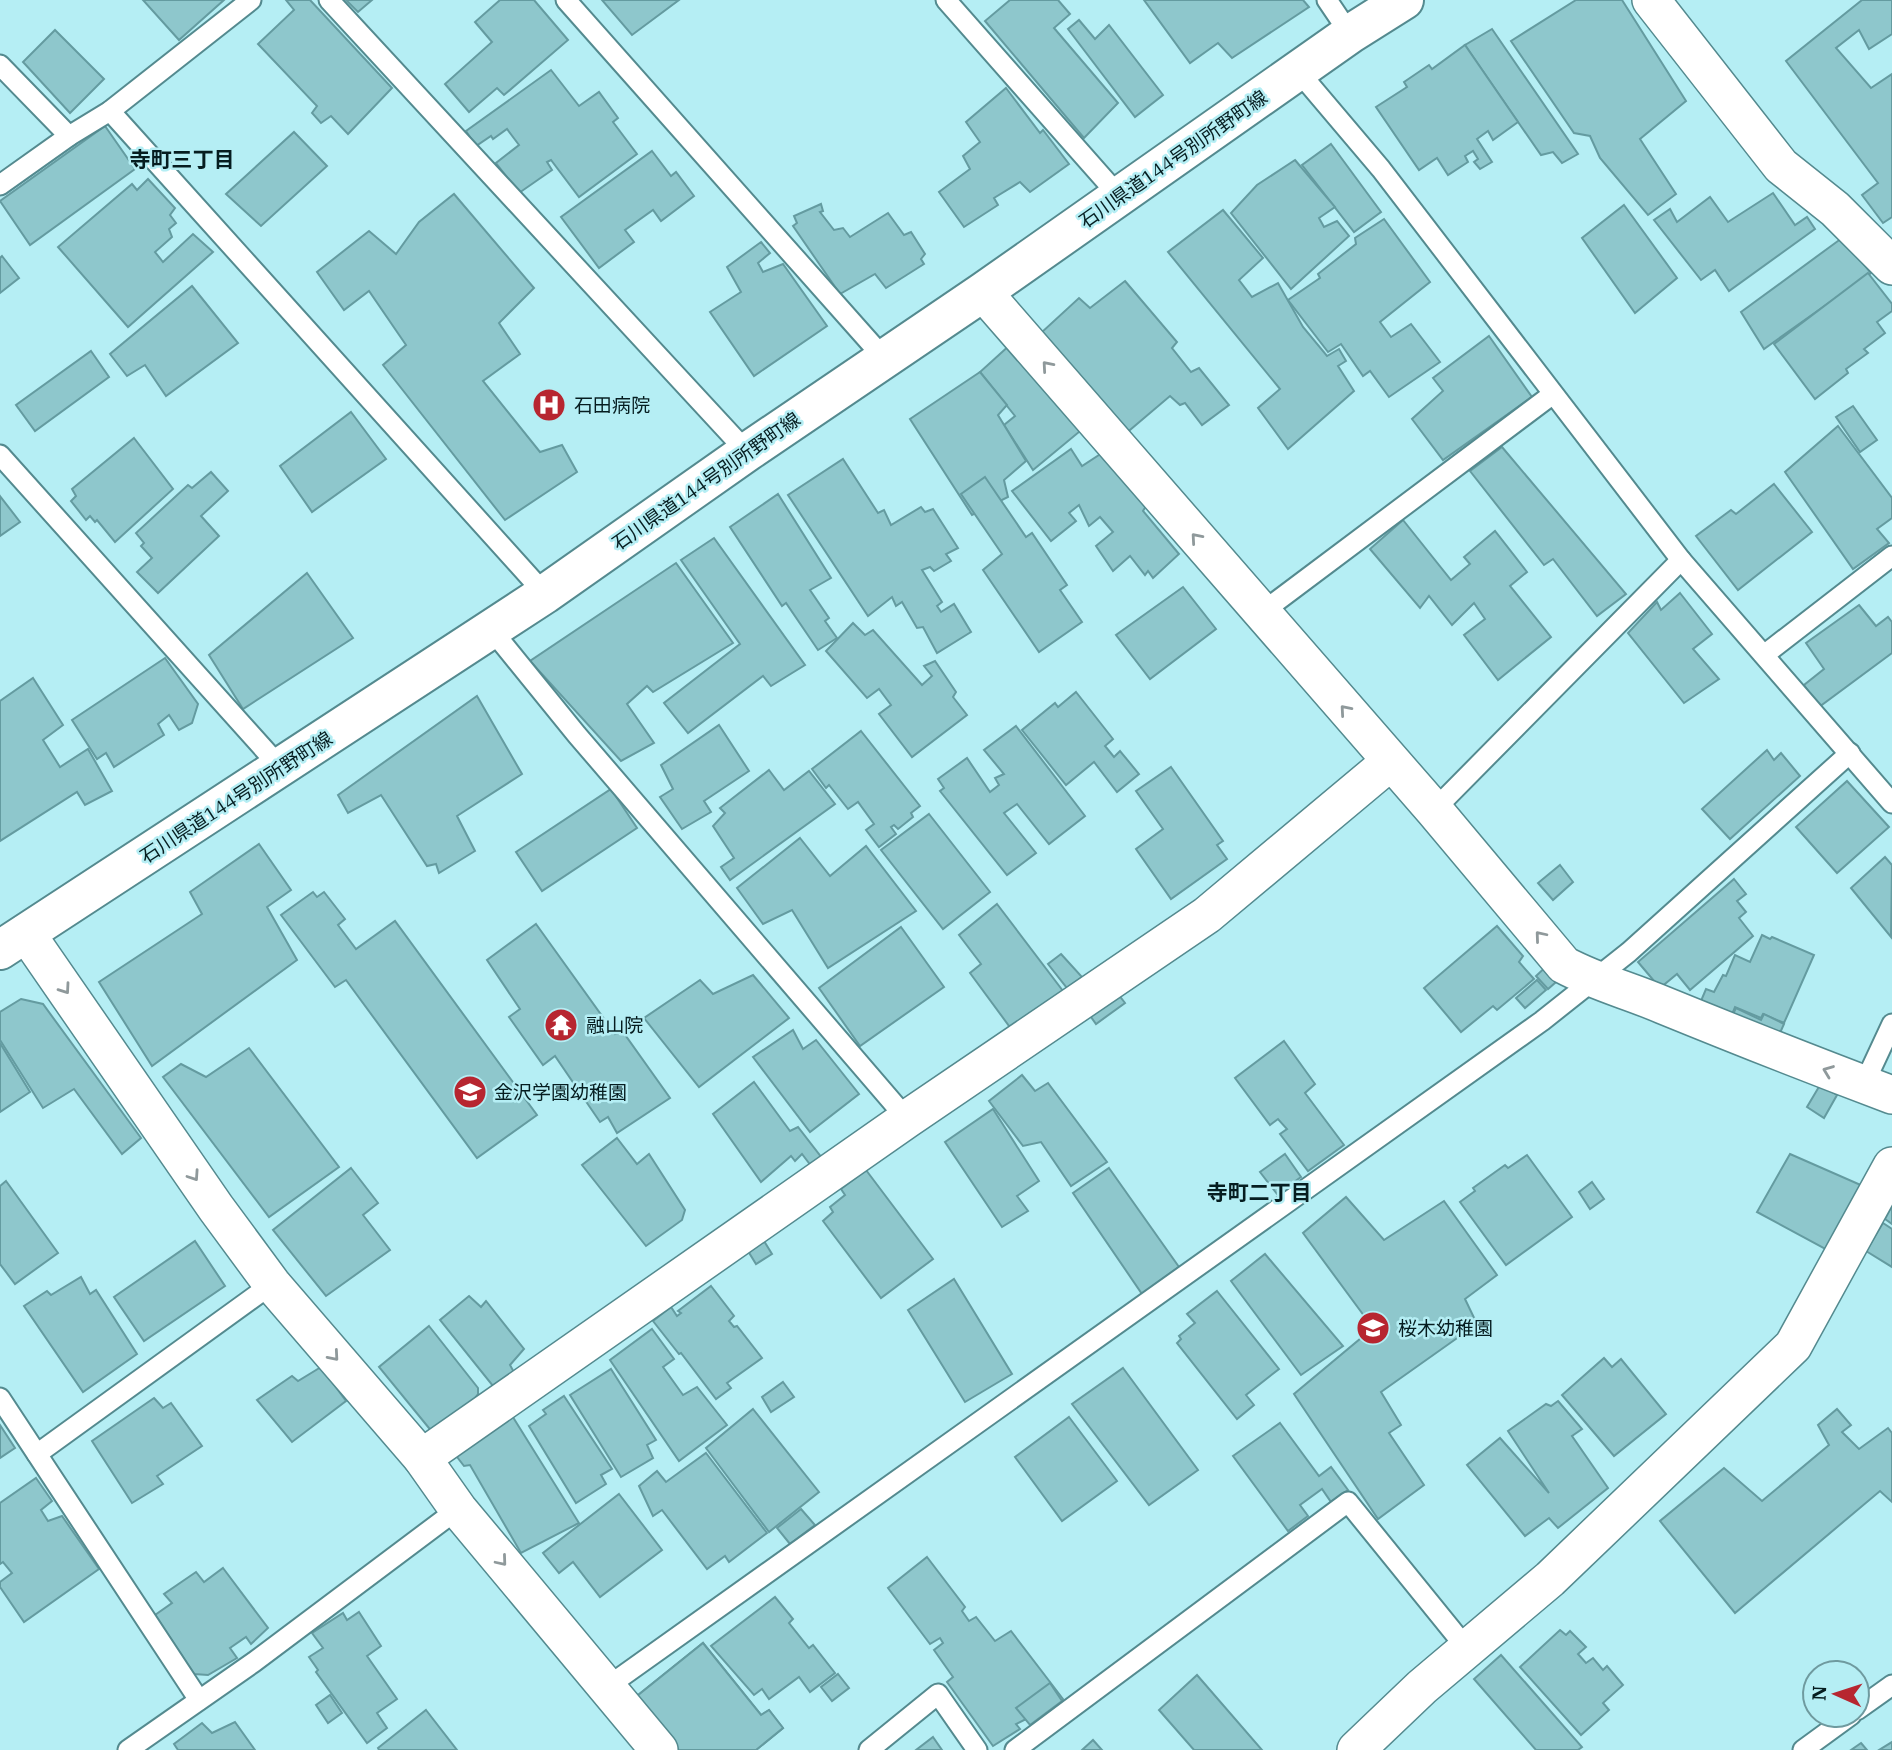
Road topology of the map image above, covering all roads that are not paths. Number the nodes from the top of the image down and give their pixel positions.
1 (251, 0) edge
2 (329, 0) edge
3 (566, 0) edge
4 (946, 0) edge
5 (1326, 0) edge
6 (1404, 0) edge
7 (1651, 0) edge
8 (1350, 34) junction
9 (0, 65) edge
10 (1298, 71) junction
11 (110, 111) junction
12 (69, 135) junction
13 (0, 185) edge
14 (1119, 196) junction
15 (1892, 266) edge
16 (983, 292) junction
17 (883, 357) junction
18 (1553, 394) junction
19 (747, 452) junction
20 (0, 456) edge
21 (1892, 556) edge
22 (1681, 561) junction
23 (545, 594) junction
24 (1261, 613) junction
25 (491, 629) junction
26 (1764, 655) junction
27 (1850, 753) junction
28 (1390, 762) junction
29 (281, 768) junction
30 (1892, 803) edge
31 (1434, 810) junction
32 (13, 941) edge
33 (1591, 980) junction
34 (1892, 1024) edge
35 (1878, 1090) edge
36 (907, 1119) junction
37 (1892, 1166) edge
38 (272, 1284) junction
39 (0, 1398) edge
40 (37, 1454) junction
41 (422, 1458) junction
42 (458, 1509) junction
43 (1468, 1650) junction
44 (1892, 1685) edge
45 (607, 1687) junction
46 (199, 1700) junction
47 (1871, 1700) edge
48 (1832, 1729) edge
49 (643, 1745) edge
50 (128, 1750) edge
51 (869, 1750) edge
52 (977, 1750) edge
53 (1015, 1750) edge
54 (1356, 1750) edge
55 (1803, 1750) edge

1 - 11 lane
2 - 19 lane
3 - 17 lane
4 - 14 lane
5 - 8 lane
6 - 8 main road, 石川県道144号別所野町線
7 - 15 street
8 - 10 main road, 石川県道144号別所野町線
9 - 12 lane
10 - 14 main road, 石川県道144号別所野町線
10 - 18 lane
11 - 12 lane
11 - 23 lane
12 - 13 lane
14 - 16 main road, 石川県道144号別所野町線
16 - 17 main road, 石川県道144号別所野町線
24 -> 16 street
17 - 19 main road, 石川県道144号別所野町線
18 - 22 lane
18 - 24 lane
19 - 23 main road, 石川県道144号別所野町線
20 - 29 lane
21 - 26 lane
22 - 26 lane
22 - 31 lane
23 - 25 main road, 石川県道144号別所野町線
28 -> 24 street
25 - 29 main road, 石川県道144号別所野町線
25 - 36 lane
26 - 27 lane
27 - 30 lane
27 - 33 lane
28 - 31 street
28 - 36 street
29 - 32 main road, 石川県道144号別所野町線
33 -> 31 street
32 -> 38 street
35 -> 33 street
33 - 45 lane
34 - 35 lane
36 - 41 street
37 - 43 street
38 - 40 lane
38 -> 41 street
39 - 40 lane
40 - 46 lane
41 - 42 street
42 -> 45 street
42 - 46 lane
43 - 53 lane
43 - 54 street
44 - 47 lane
45 - 49 street
46 - 50 lane
48 - 55 lane
51 - 52 lane

